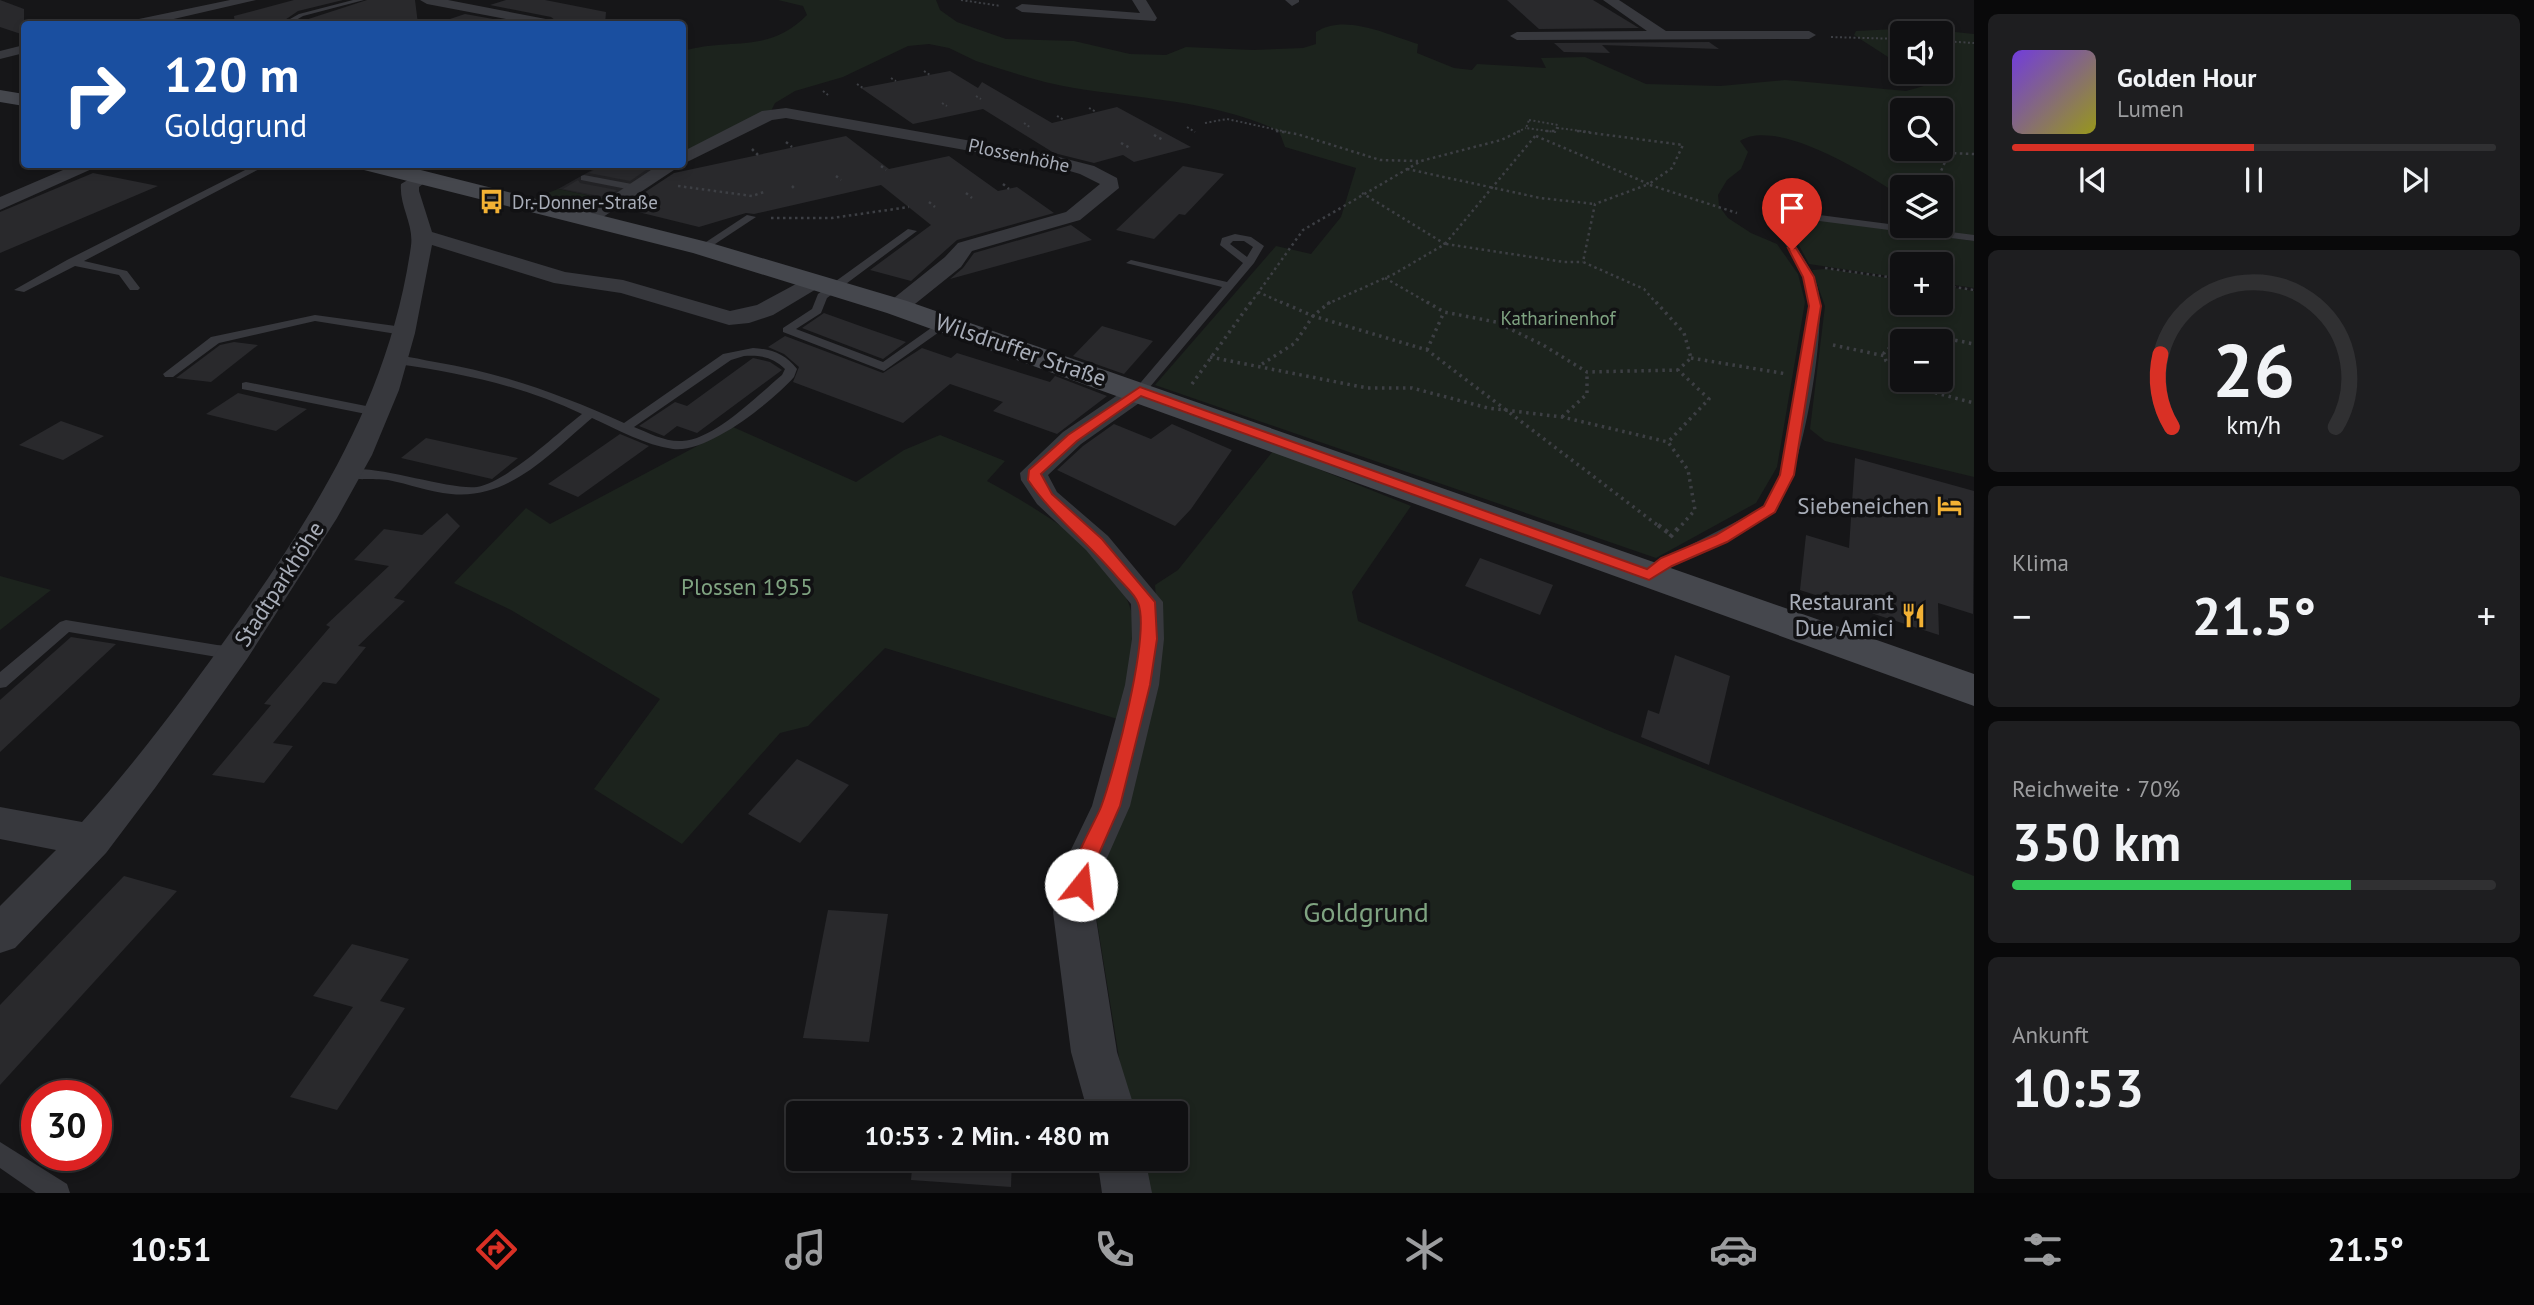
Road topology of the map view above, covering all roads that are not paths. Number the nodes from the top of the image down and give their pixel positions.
1 (249, 0) edge
2 (361, 0) edge
3 (427, 0) edge
4 (1139, 0) edge
5 (1610, 0) edge
6 (1022, 8) road end
7 (148, 21) edge
8 (290, 21) edge
9 (536, 21) edge
10 (1661, 34) junction
11 (1809, 35) road end
12 (1517, 36) dead end
13 (0, 44) edge
14 (21, 50) edge
15 (21, 50) edge
16 (0, 55) edge
17 (0, 96) edge
18 (21, 100) edge
19 (686, 159) edge
20 (85, 168) edge
21 (257, 168) edge
22 (386, 168) edge
23 (662, 172) edge
24 (423, 177) junction
25 (584, 178) dead end
26 (0, 204) edge
27 (751, 217) road end
28 (587, 219) junction
29 (912, 231) dead end
30 (423, 236) junction
31 (1974, 238) edge
32 (702, 248) junction
33 (71, 262) junction
34 (1131, 262) dead end
35 (1249, 263) dead end
36 (826, 284) junction
37 (1230, 286) junction
38 (134, 288) dead end
39 (20, 290) dead end
40 (897, 307) junction
41 (945, 323) junction
42 (400, 346) junction
43 (169, 374) dead end
44 (246, 386) dead end
45 (1140, 391) junction
46 (376, 412) junction
47 (591, 413) junction
48 (626, 427) junction
49 (348, 473) junction
50 (1658, 569) junction
51 (236, 651) junction
52 (0, 682) edge
53 (1974, 690) edge
54 (0, 823) edge
55 (93, 841) junction
56 (0, 934) edge
57 (1108, 1101) edge
58 (0, 1154) edge
59 (1123, 1171) edge
60 (58, 1193) edge
61 (1127, 1193) edge

1 - 7 street
2 - 8 lane
3 - 9 street
4 - 6 street
5 - 10 street
10 - 11 street
10 - 12 street
13 - 14 street
15 - 16 street
17 - 18 main road
19 - 40 street, Plossenhöhe
20 - 26 street
21 - 33 lane
22 - 24 main road, Wilsdruffer Straße
23 - 25 lane
23 - 28 street, Plossenhöhe
24 - 28 main road, Wilsdruffer Straße
24 - 30 street
27 - 32 lane
28 - 32 main road, Wilsdruffer Straße
29 - 36 lane
30 - 36 street
30 - 42 street, Stadtparkhöhe
31 - 50 lane
32 - 36 main road, Wilsdruffer Straße
33 - 38 lane
33 - 39 lane
34 - 37 lane
35 - 37 lane
36 - 40 main road, Wilsdruffer Straße
36 - 41 lane
37 - 45 lane
40 - 41 main road, Wilsdruffer Straße
41 - 45 main road, Wilsdruffer Straße
42 - 43 lane
42 - 46 street, Stadtparkhöhe
42 - 47 lane
44 - 46 lane
45 - 50 main road, Wilsdruffer Straße
45 - 57 street
46 - 49 street, Stadtparkhöhe
47 - 48 lane
47 - 49 lane
48 - 48 lane
49 - 51 street, Stadtparkhöhe
50 - 53 main road, Wilsdruffer Straße
51 - 52 lane
51 - 55 street, Stadtparkhöhe
54 - 55 street
55 - 56 street, Stadtparkhöhe
58 - 60 lane
59 - 61 street

